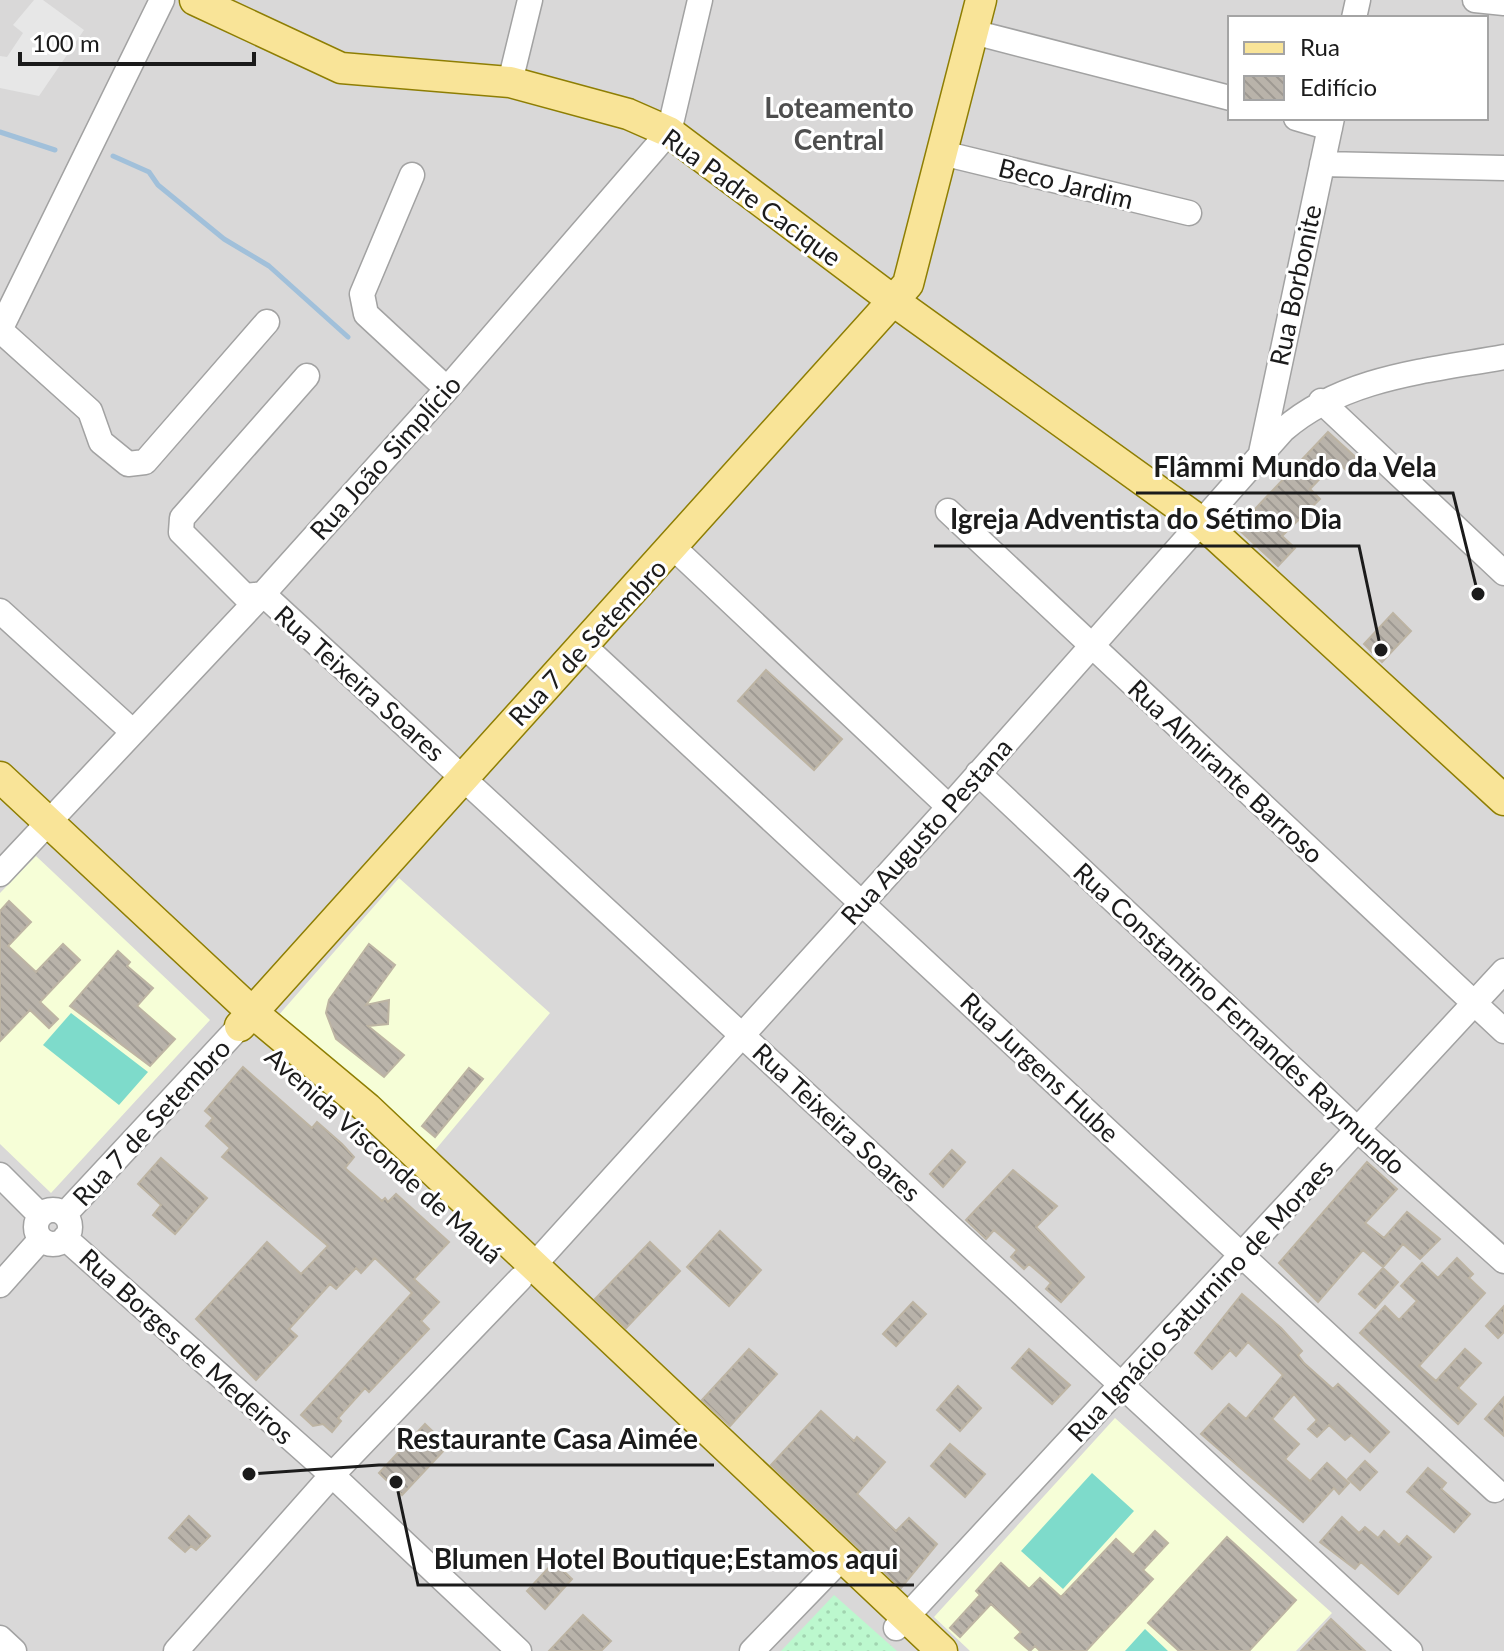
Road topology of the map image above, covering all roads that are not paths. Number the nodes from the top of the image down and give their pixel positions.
1 (162, 0) edge
2 (195, 0) edge
3 (530, 0) edge
4 (700, 0) edge
5 (981, 0) edge
6 (1475, 0) edge
7 (1504, 3) edge
8 (973, 32) junction
9 (510, 82) junction
10 (1228, 97) edge
11 (1310, 120) edge
12 (1331, 123) edge
13 (669, 132) junction
14 (942, 153) junction
15 (1322, 164) junction
16 (1504, 168) edge
17 (412, 175) dead end
18 (1189, 213) dead end
19 (895, 302) junction
20 (267, 322) dead end
21 (0, 330) edge
22 (1504, 357) edge
23 (307, 376) dead end
24 (447, 389) junction
25 (1321, 401) junction
26 (1261, 453) junction
27 (948, 511) dead end
28 (1201, 522) junction
29 (674, 548) junction
30 (1504, 573) edge
31 (263, 594) junction
32 (0, 611) edge
33 (1091, 644) junction
34 (584, 646) junction
35 (132, 731) junction
36 (978, 773) junction
37 (0, 777) edge
38 (464, 777) junction
39 (0, 798) edge
40 (1504, 800) edge
41 (949, 807) junction
42 (44, 827) junction
43 (0, 874) edge
44 (864, 902) junction
45 (1504, 971) edge
46 (1474, 1003) junction
47 (246, 1019) junction
48 (1504, 1031) edge
49 (742, 1034) junction
50 (1358, 1130) junction
51 (0, 1175) edge
52 (65, 1226) junction
53 (40, 1227) junction
54 (1242, 1255) junction
55 (1504, 1261) edge
56 (527, 1272) junction
57 (0, 1285) edge
58 (1122, 1385) junction
59 (332, 1475) junction
60 (1495, 1490) dead end
61 (836, 1565) junction
62 (901, 1623) junction
63 (0, 1638) edge
64 (14, 1651) edge
65 (176, 1651) edge
66 (519, 1651) edge
67 (752, 1651) edge
68 (920, 1651) edge
69 (942, 1651) edge
70 (1410, 1651) edge

1 - 21 street
2 - 9 main road, Rua Padre Cacique
3 - 9 street
4 - 13 street, Rua João Simplício
5 - 8 main road, Rua 7 de Setembro
6 - 7 street
8 - 10 street
8 - 14 main road, Rua 7 de Setembro
9 - 13 main road, Rua Padre Cacique
11 - 12 street
12 - 15 street, Rua Borbonite
13 - 19 main road, Rua Padre Cacique
13 - 24 street, Rua João Simplício
14 - 18 street, Beco Jardim
14 - 19 main road, Rua 7 de Setembro
15 - 16 street
15 - 26 street, Rua Borbonite
17 - 24 street
19 - 28 main road, Rua Padre Cacique
19 - 29 main road, Rua 7 de Setembro
20 - 21 street
22 - 25 street, Rua Augusto Pestana
23 - 31 street
24 - 31 street, Rua João Simplício
25 - 26 street, Rua Augusto Pestana
25 - 30 street
26 - 28 street, Rua Augusto Pestana
27 - 33 street, Rua Almirante Barroso
28 - 33 street, Rua Augusto Pestana
28 - 40 main road, Rua Padre Cacique
29 - 34 main road, Rua 7 de Setembro
29 - 41 street
31 - 35 street, Rua João Simplício
31 - 38 street, Rua Teixeira Soares
32 - 35 street
33 - 36 street, Rua Augusto Pestana
33 - 46 street, Rua Almirante Barroso
34 - 38 main road, Rua 7 de Setembro
34 - 44 street, Rua Jurgens Hube
35 - 42 street, Rua João Simplício
36 - 41 street, Rua Augusto Pestana
36 - 50 street, Rua Constantino Fernandes Raymundo
37 - 42 main road
38 - 47 main road, Rua 7 de Setembro
38 - 49 street, Rua Teixeira Soares
39 - 42 main road
41 - 44 street, Rua Augusto Pestana
42 - 43 street, Rua João Simplício
42 - 47 main road, Avenida Visconde de Mauá
44 - 49 street, Rua Augusto Pestana
44 - 54 street, Rua Jurgens Hube
45 - 46 street, Rua Ignácio Saturnino de Moraes
46 - 48 street, Rua Almirante Barroso
46 - 50 street, Rua Ignácio Saturnino de Moraes
47 - 52 street, Rua 7 de Setembro
47 - 56 main road, Avenida Visconde de Mauá
49 - 56 street, Rua Augusto Pestana
49 - 58 street, Rua Teixeira Soares
50 - 54 street, Rua Ignácio Saturnino de Moraes
50 - 55 street, Rua Constantino Fernandes Raymundo
51 - 53 street
52 - 53 street
52 - 59 street, Rua Borges de Medeiros
53 - 57 street
54 - 58 street, Rua Ignácio Saturnino de Moraes
54 - 60 street, Rua Jurgens Hube
56 - 59 street, Rua Augusto Pestana
56 - 61 main road, Avenida Visconde de Mauá
58 - 62 street, Rua Ignácio Saturnino de Moraes
58 - 70 street, Rua Teixeira Soares
59 - 65 street, Rua Augusto Pestana
59 - 66 street, Rua Borges de Medeiros
61 - 62 main road, Avenida Visconde de Mauá
61 - 67 street
62 - 68 main road, Avenida Visconde de Mauá
62 - 69 main road, Avenida Visconde de Mauá
63 - 64 street

